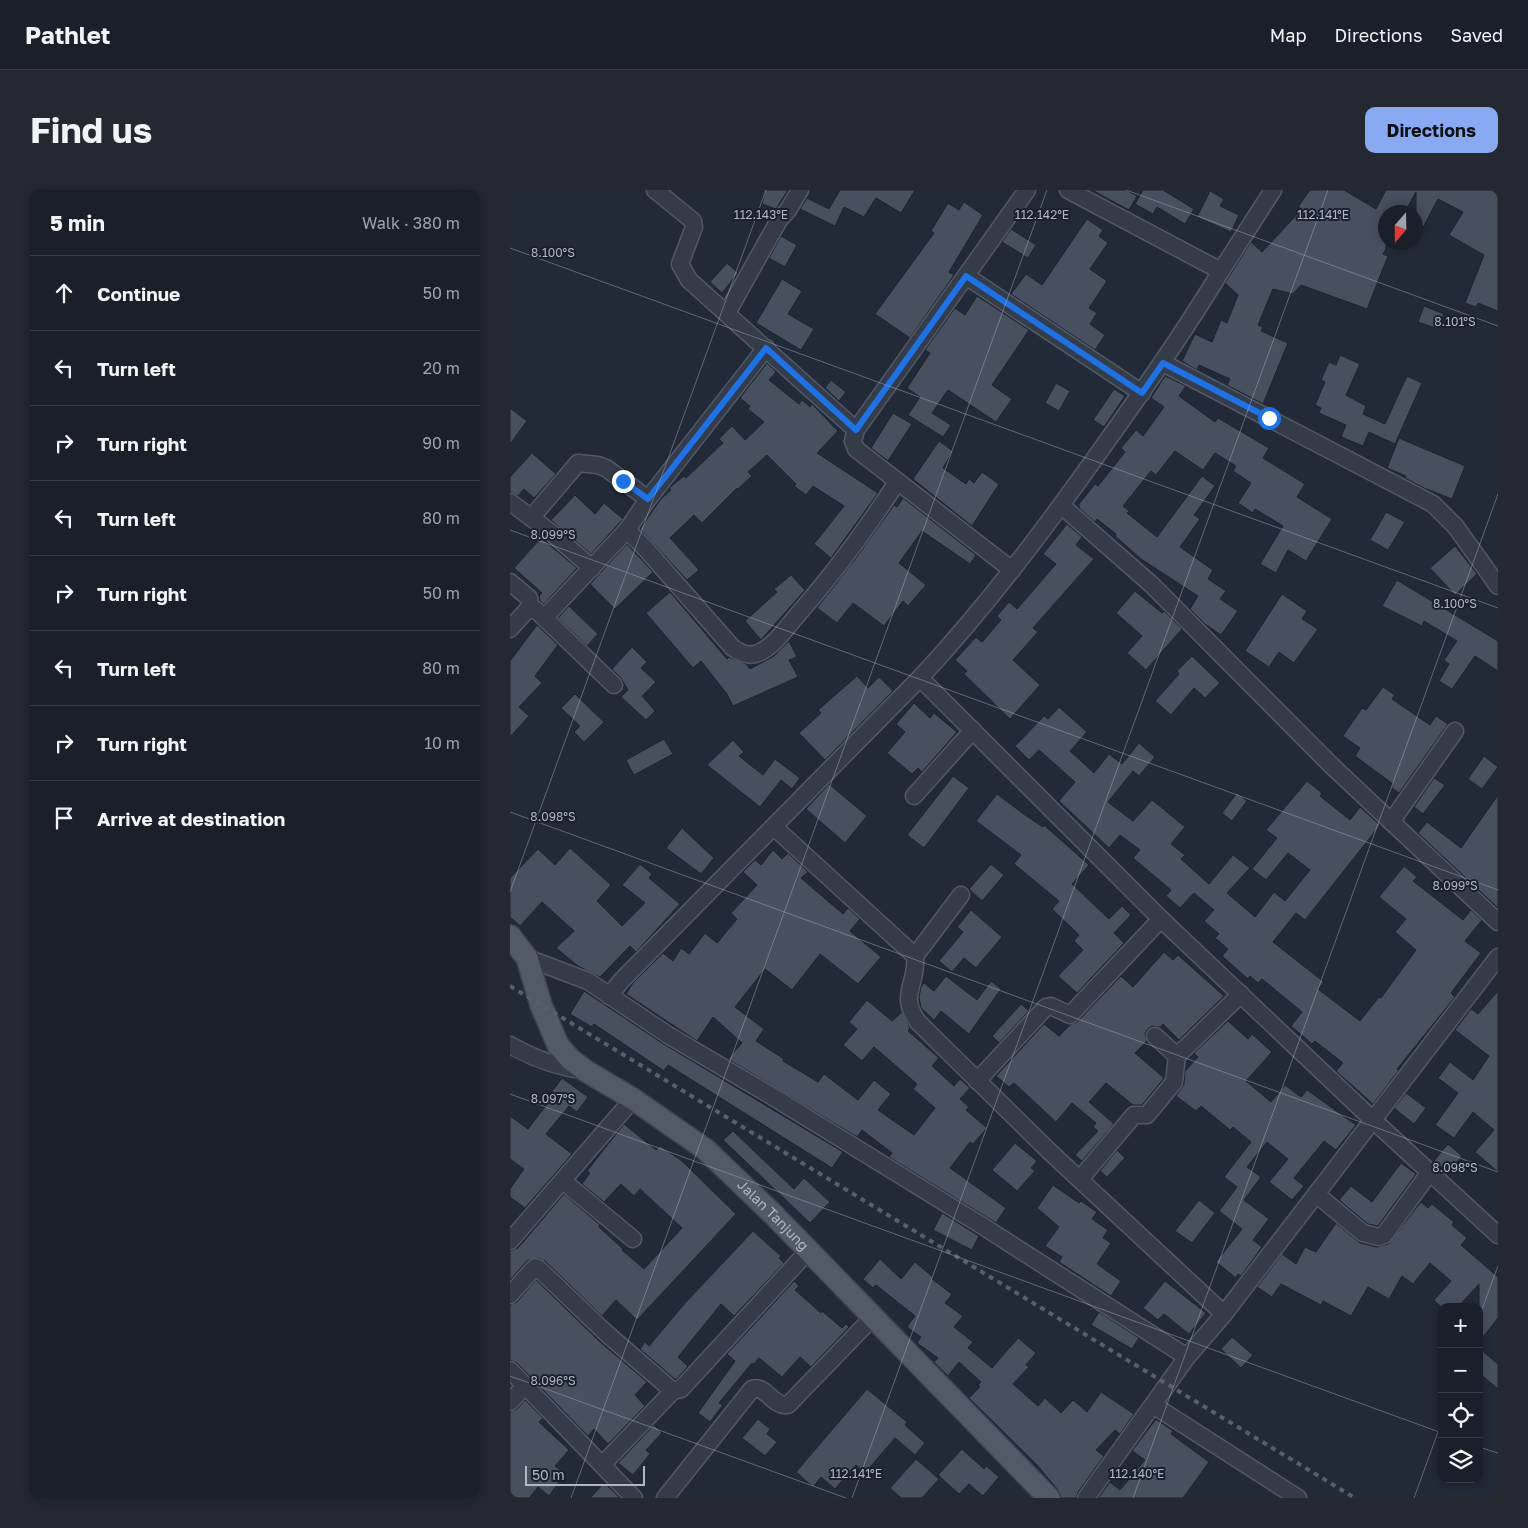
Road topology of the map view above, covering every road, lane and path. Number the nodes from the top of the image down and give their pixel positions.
1 (655, 190) edge
2 (800, 190) edge
3 (1068, 190) edge
4 (1273, 190) edge
5 (1026, 192) edge
6 (1092, 196) edge
7 (1221, 272) junction
8 (966, 276) junction
9 (727, 313) junction
10 (766, 348) junction
11 (1163, 363) junction
12 (1142, 393) junction
13 (856, 430) junction
14 (897, 482) junction
15 (648, 499) junction
16 (510, 502) edge
17 (1062, 506) junction
18 (532, 518) junction
19 (627, 530) junction
20 (592, 568) junction
21 (1012, 570) junction
22 (510, 582) edge
23 (1498, 586) edge
24 (531, 609) junction
25 (545, 617) junction
26 (510, 629) edge
27 (920, 678) junction
28 (614, 685) dead end
29 (973, 730) junction
30 (1455, 730) dead end
31 (914, 796) dead end
32 (1391, 822) junction
33 (774, 827) junction
34 (961, 895) dead end
35 (1161, 919) junction
36 (1498, 922) edge
37 (510, 936) edge
38 (915, 956) junction
39 (1498, 957) edge
40 (528, 958) junction
41 (1242, 994) junction
42 (609, 996) junction
43 (1155, 1036) dead end
44 (510, 1044) edge
45 (1177, 1056) junction
46 (586, 1072) junction
47 (977, 1081) junction
48 (633, 1099) junction
49 (1373, 1120) junction
50 (1430, 1172) junction
51 (563, 1180) junction
52 (1080, 1180) junction
53 (1316, 1194) junction
54 (1498, 1235) edge
55 (633, 1239) dead end
56 (510, 1241) edge
57 (808, 1251) junction
58 (510, 1295) edge
59 (1224, 1314) junction
60 (873, 1317) junction
61 (1187, 1357) junction
62 (510, 1370) edge
63 (525, 1386) junction
64 (673, 1391) junction
65 (510, 1402) edge
66 (1154, 1405) junction
67 (602, 1465) junction
68 (634, 1498) edge
69 (665, 1498) edge
70 (1049, 1498) edge
71 (1086, 1498) edge
72 (1298, 1498) edge

1 - 9 street
2 - 9 street
3 - 6 street
4 - 7 street
5 - 8 street
6 - 7 street
7 - 11 street
8 - 12 street
8 - 13 street
9 - 10 street
10 - 13 street
10 - 15 street
11 - 12 street
11 - 23 street
12 - 17 street
13 - 14 street
14 - 19 street
14 - 21 street
15 - 18 street
15 - 19 street
16 - 18 street
17 - 21 street
17 - 32 street
18 - 20 street
19 - 20 street
20 - 25 street
21 - 27 street
22 - 24 street
24 - 25 street
24 - 26 street
25 - 28 street
27 - 29 street
27 - 33 street
29 - 31 street
29 - 35 street
30 - 32 street
32 - 36 street
33 - 38 street
33 - 42 street
34 - 38 street
35 - 41 street
35 - 47 street
37 - 40 main road, Jalan Tanjung
38 - 47 street
39 - 49 street
40 - 42 street
40 - 46 main road, Jalan Tanjung
41 - 45 street
41 - 49 street
42 - 61 street
43 - 45 street
44 - 46 street
45 - 52 street
46 - 48 main road, Jalan Tanjung
47 - 52 street
48 - 51 street
48 - 57 main road, Jalan Tanjung
49 - 50 street
49 - 53 street
50 - 53 street
50 - 54 street
51 - 55 street
51 - 56 street
52 - 59 street
53 - 59 street
57 - 60 main road, Jalan Tanjung
57 - 64 street
58 - 64 street
59 - 61 street
60 - 69 street
60 - 70 main road, Jalan Tanjung
61 - 66 street
62 - 63 street
63 - 65 street
63 - 67 street
64 - 67 street
66 - 71 street
66 - 72 street
67 - 68 street

